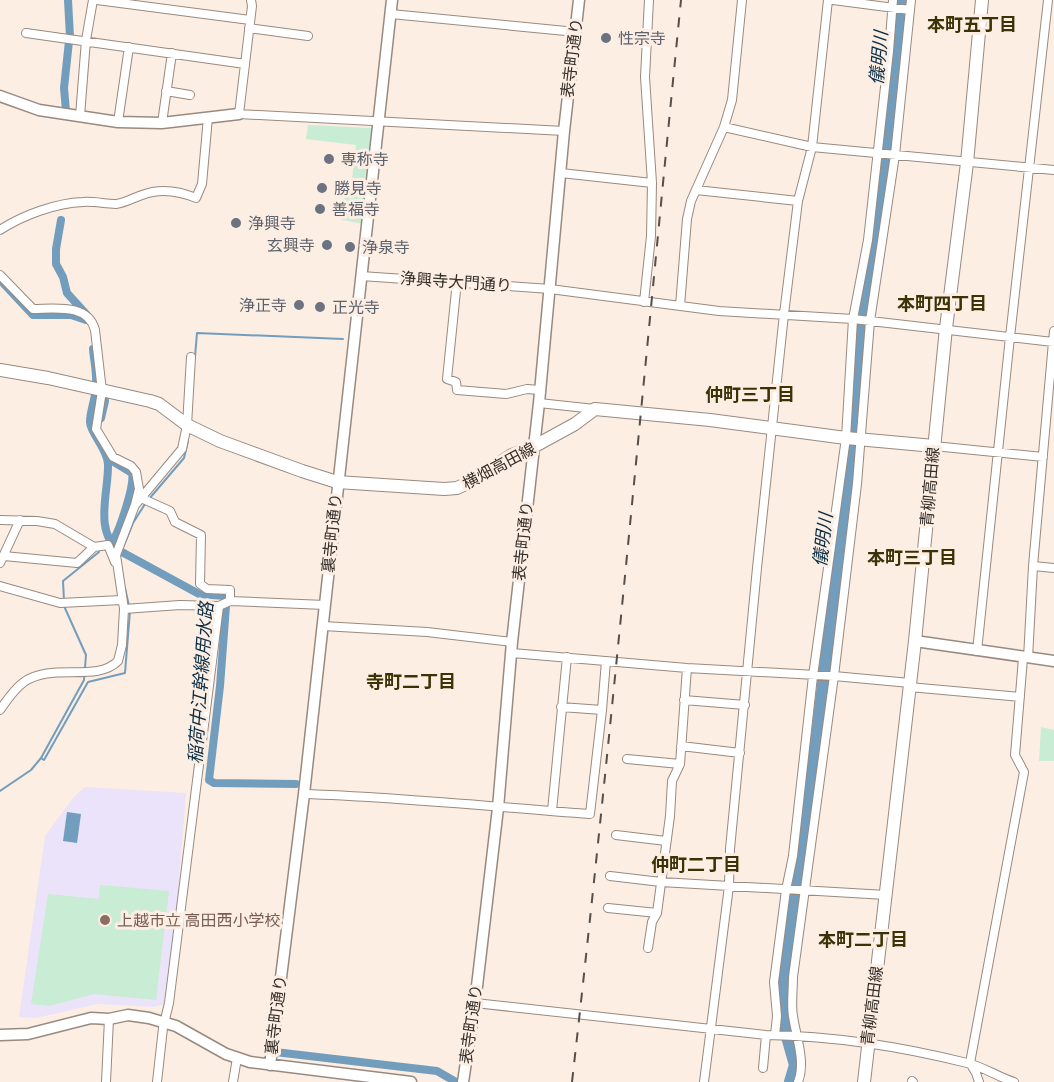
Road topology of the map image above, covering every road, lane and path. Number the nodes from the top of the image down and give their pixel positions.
1 (93, 0) edge
2 (97, 0) edge
3 (251, 0) edge
4 (392, 0) edge
5 (579, 0) edge
6 (649, 0) edge
7 (742, 0) edge
8 (828, 0) edge
9 (833, 0) edge
10 (911, 0) edge
11 (982, 0) edge
12 (1048, 0) edge
13 (130, 2) edge
14 (168, 4) edge
15 (893, 5) edge
16 (908, 10) junction
17 (391, 14) junction
18 (250, 24) junction
19 (576, 32) junction
20 (26, 33) dead end
21 (308, 36) dead end
22 (86, 40) junction
23 (129, 47) junction
24 (172, 53) junction
25 (245, 64) junction
26 (166, 91) junction
27 (190, 95) dead end
28 (0, 96) edge
29 (239, 114) junction
30 (80, 116) junction
31 (208, 117) junction
32 (378, 120) junction
33 (118, 122) junction
34 (162, 123) junction
35 (724, 127) junction
36 (564, 130) junction
37 (812, 147) junction
38 (880, 154) junction
39 (895, 155) junction
40 (968, 163) junction
41 (1029, 168) junction
42 (1054, 170) edge
43 (561, 173) junction
44 (652, 183) junction
45 (696, 190) junction
46 (798, 201) junction
47 (0, 230) edge
48 (0, 274) edge
49 (361, 276) junction
50 (457, 281) junction
51 (550, 289) junction
52 (644, 302) junction
53 (680, 306) junction
54 (784, 314) junction
55 (855, 320) junction
56 (870, 321) junction
57 (946, 328) junction
58 (1054, 332) edge
59 (1010, 337) junction
60 (1053, 342) edge
61 (191, 357) dead end
62 (1053, 366) edge
63 (0, 370) edge
64 (540, 390) junction
65 (102, 391) junction
66 (539, 404) junction
67 (595, 409) junction
68 (187, 425) junction
69 (771, 428) junction
70 (847, 438) junction
71 (861, 438) junction
72 (934, 446) junction
73 (533, 447) junction
74 (999, 453) junction
75 (1043, 457) junction
76 (337, 482) junction
77 (138, 501) junction
78 (0, 520) edge
79 (21, 520) junction
80 (122, 540) junction
81 (108, 545) junction
82 (94, 548) junction
83 (2, 559) edge
84 (1033, 566) junction
85 (117, 567) junction
86 (1054, 568) edge
87 (0, 586) edge
88 (230, 601) junction
89 (123, 604) junction
90 (325, 605) junction
91 (219, 606) junction
92 (323, 626) junction
93 (915, 641) junction
94 (512, 647) junction
95 (977, 651) junction
96 (567, 657) junction
97 (1025, 658) junction
98 (606, 661) junction
99 (1054, 661) edge
100 (687, 668) junction
101 (747, 671) junction
102 (813, 676) junction
103 (834, 676) junction
104 (910, 685) junction
105 (1020, 697) junction
106 (684, 700) junction
107 (745, 705) junction
108 (561, 707) junction
109 (0, 710) edge
110 (602, 710) junction
111 (681, 746) junction
112 (740, 753) junction
113 (627, 759) dead end
114 (680, 764) junction
115 (304, 794) junction
116 (498, 808) junction
117 (552, 811) junction
118 (616, 835) dead end
119 (666, 841) junction
120 (610, 876) dead end
121 (661, 882) junction
122 (729, 886) junction
123 (788, 890) junction
124 (805, 891) junction
125 (886, 895) junction
126 (608, 908) dead end
127 (657, 913) junction
128 (648, 948) dead end
129 (475, 1004) junction
130 (109, 1018) junction
131 (165, 1023) junction
132 (710, 1028) junction
133 (0, 1035) edge
134 (773, 1035) junction
135 (796, 1036) junction
136 (868, 1044) junction
137 (237, 1058) junction
138 (970, 1063) junction
139 (270, 1065) junction
140 (763, 1068) dead end
141 (1004, 1080) edge
142 (106, 1082) edge
143 (157, 1082) edge
144 (232, 1082) edge
145 (411, 1082) edge
146 (463, 1082) edge
147 (704, 1082) edge
148 (798, 1082) edge
149 (864, 1082) edge
150 (979, 1082) edge
151 (1014, 1082) edge

1 - 22 street
2 - 13 street
3 - 18 street
4 - 17 street, 裏寺町通り
5 - 19 street, 表寺町通り
6 - 44 street
7 - 35 street
8 - 37 street
9 - 15 street
10 - 16 street
11 - 40 main road, 青柳高田線
12 - 41 street
13 - 14 street
14 - 18 street
15 - 16 street
15 - 38 street
16 - 39 street
17 - 19 street
17 - 32 street, 裏寺町通り
18 - 21 street
18 - 25 street
19 - 36 street, 表寺町通り
20 - 22 street
22 - 23 street
22 - 30 street
23 - 24 street
23 - 33 street
24 - 25 street
24 - 26 street
25 - 29 street
26 - 27 street
26 - 34 street
28 - 30 street
29 - 31 street
29 - 32 street
30 - 33 street
31 - 34 street
31 - 47 street
32 - 36 street
32 - 49 street, 裏寺町通り
33 - 34 street
35 - 37 street
35 - 45 street
36 - 43 street, 表寺町通り
37 - 38 street
37 - 46 street
38 - 39 street
38 - 55 street
39 - 40 street
39 - 56 street
40 - 41 street
40 - 57 main road, 青柳高田線
41 - 42 street
41 - 59 street
43 - 44 street
43 - 51 street, 表寺町通り
44 - 52 street
45 - 46 street
45 - 53 street
46 - 54 street
48 - 65 street
49 - 50 street, 浄興寺大門通り
49 - 76 street, 裏寺町通り
50 - 51 street, 浄興寺大門通り
50 - 64 street
51 - 52 street, 浄興寺大門通り
51 - 64 street, 表寺町通り
52 - 53 street, 浄興寺大門通り
53 - 54 street, 浄興寺大門通り
54 - 55 street, 浄興寺大門通り
54 - 69 street
55 - 56 street, 浄興寺大門通り
55 - 70 street
56 - 57 street, 浄興寺大門通り
56 - 71 street
57 - 59 street, 浄興寺大門通り
57 - 72 main road, 青柳高田線
58 - 60 street
59 - 60 street, 浄興寺大門通り
59 - 74 street
60 - 62 street
61 - 68 street
62 - 75 street
63 - 65 main road, 横畑高田線
64 - 66 street, 表寺町通り
65 - 68 main road, 横畑高田線
65 - 77 street
66 - 67 street
66 - 73 street, 表寺町通り
67 - 69 main road
67 - 73 main road, 横畑高田線
68 - 76 main road, 横畑高田線
68 - 77 street
69 - 70 main road
69 - 101 street
70 - 71 main road
70 - 102 street
71 - 72 main road
71 - 103 street
72 - 74 street
72 - 93 main road, 青柳高田線
73 - 76 main road, 横畑高田線
73 - 94 street, 表寺町通り
74 - 75 street
74 - 95 street
75 - 84 street
76 - 90 street, 裏寺町通り
77 - 80 street
77 - 88 street
78 - 79 street
79 - 82 street
79 - 83 street
80 - 81 street
80 - 85 street
81 - 82 street
81 - 85 street
82 - 83 street
84 - 86 street
84 - 97 street
85 - 89 street
87 - 89 street
88 - 90 street
88 - 91 street
89 - 91 street
89 - 109 street
90 - 92 street, 裏寺町通り
91 - 131 street
92 - 94 street
92 - 115 street, 裏寺町通り
93 - 95 street
93 - 104 main road, 青柳高田線
94 - 96 street
94 - 116 street, 表寺町通り
95 - 97 street
96 - 98 street
96 - 108 street
97 - 99 street
97 - 105 street
98 - 100 street
98 - 110 street
100 - 101 street
100 - 106 street
101 - 102 street
101 - 107 street
102 - 103 street
102 - 123 street
103 - 104 street
103 - 124 street
104 - 105 street
104 - 125 main road, 青柳高田線
105 - 138 street
106 - 107 street
106 - 111 street
107 - 112 street
108 - 110 street
108 - 117 street
110 - 117 street
111 - 112 street
111 - 114 street
112 - 122 street
113 - 114 street
114 - 119 street
115 - 116 street
115 - 139 street, 裏寺町通り
116 - 117 street
116 - 129 street, 表寺町通り
118 - 119 street
119 - 121 street
120 - 121 street
121 - 122 street
121 - 127 street
122 - 123 street
122 - 132 street
123 - 124 street
123 - 134 street
124 - 125 street
124 - 135 street
125 - 136 main road, 青柳高田線
126 - 127 street
127 - 128 street
129 - 132 street
129 - 146 street, 表寺町通り
130 - 131 street
130 - 133 street
130 - 142 street
131 - 137 street
131 - 143 street
132 - 134 street
132 - 147 street
134 - 135 street
134 - 140 street
135 - 136 street
135 - 148 street
136 - 138 street
136 - 149 main road, 青柳高田線
137 - 139 street
137 - 144 street
138 - 141 street
138 - 150 street
139 - 145 street
141 - 151 street

